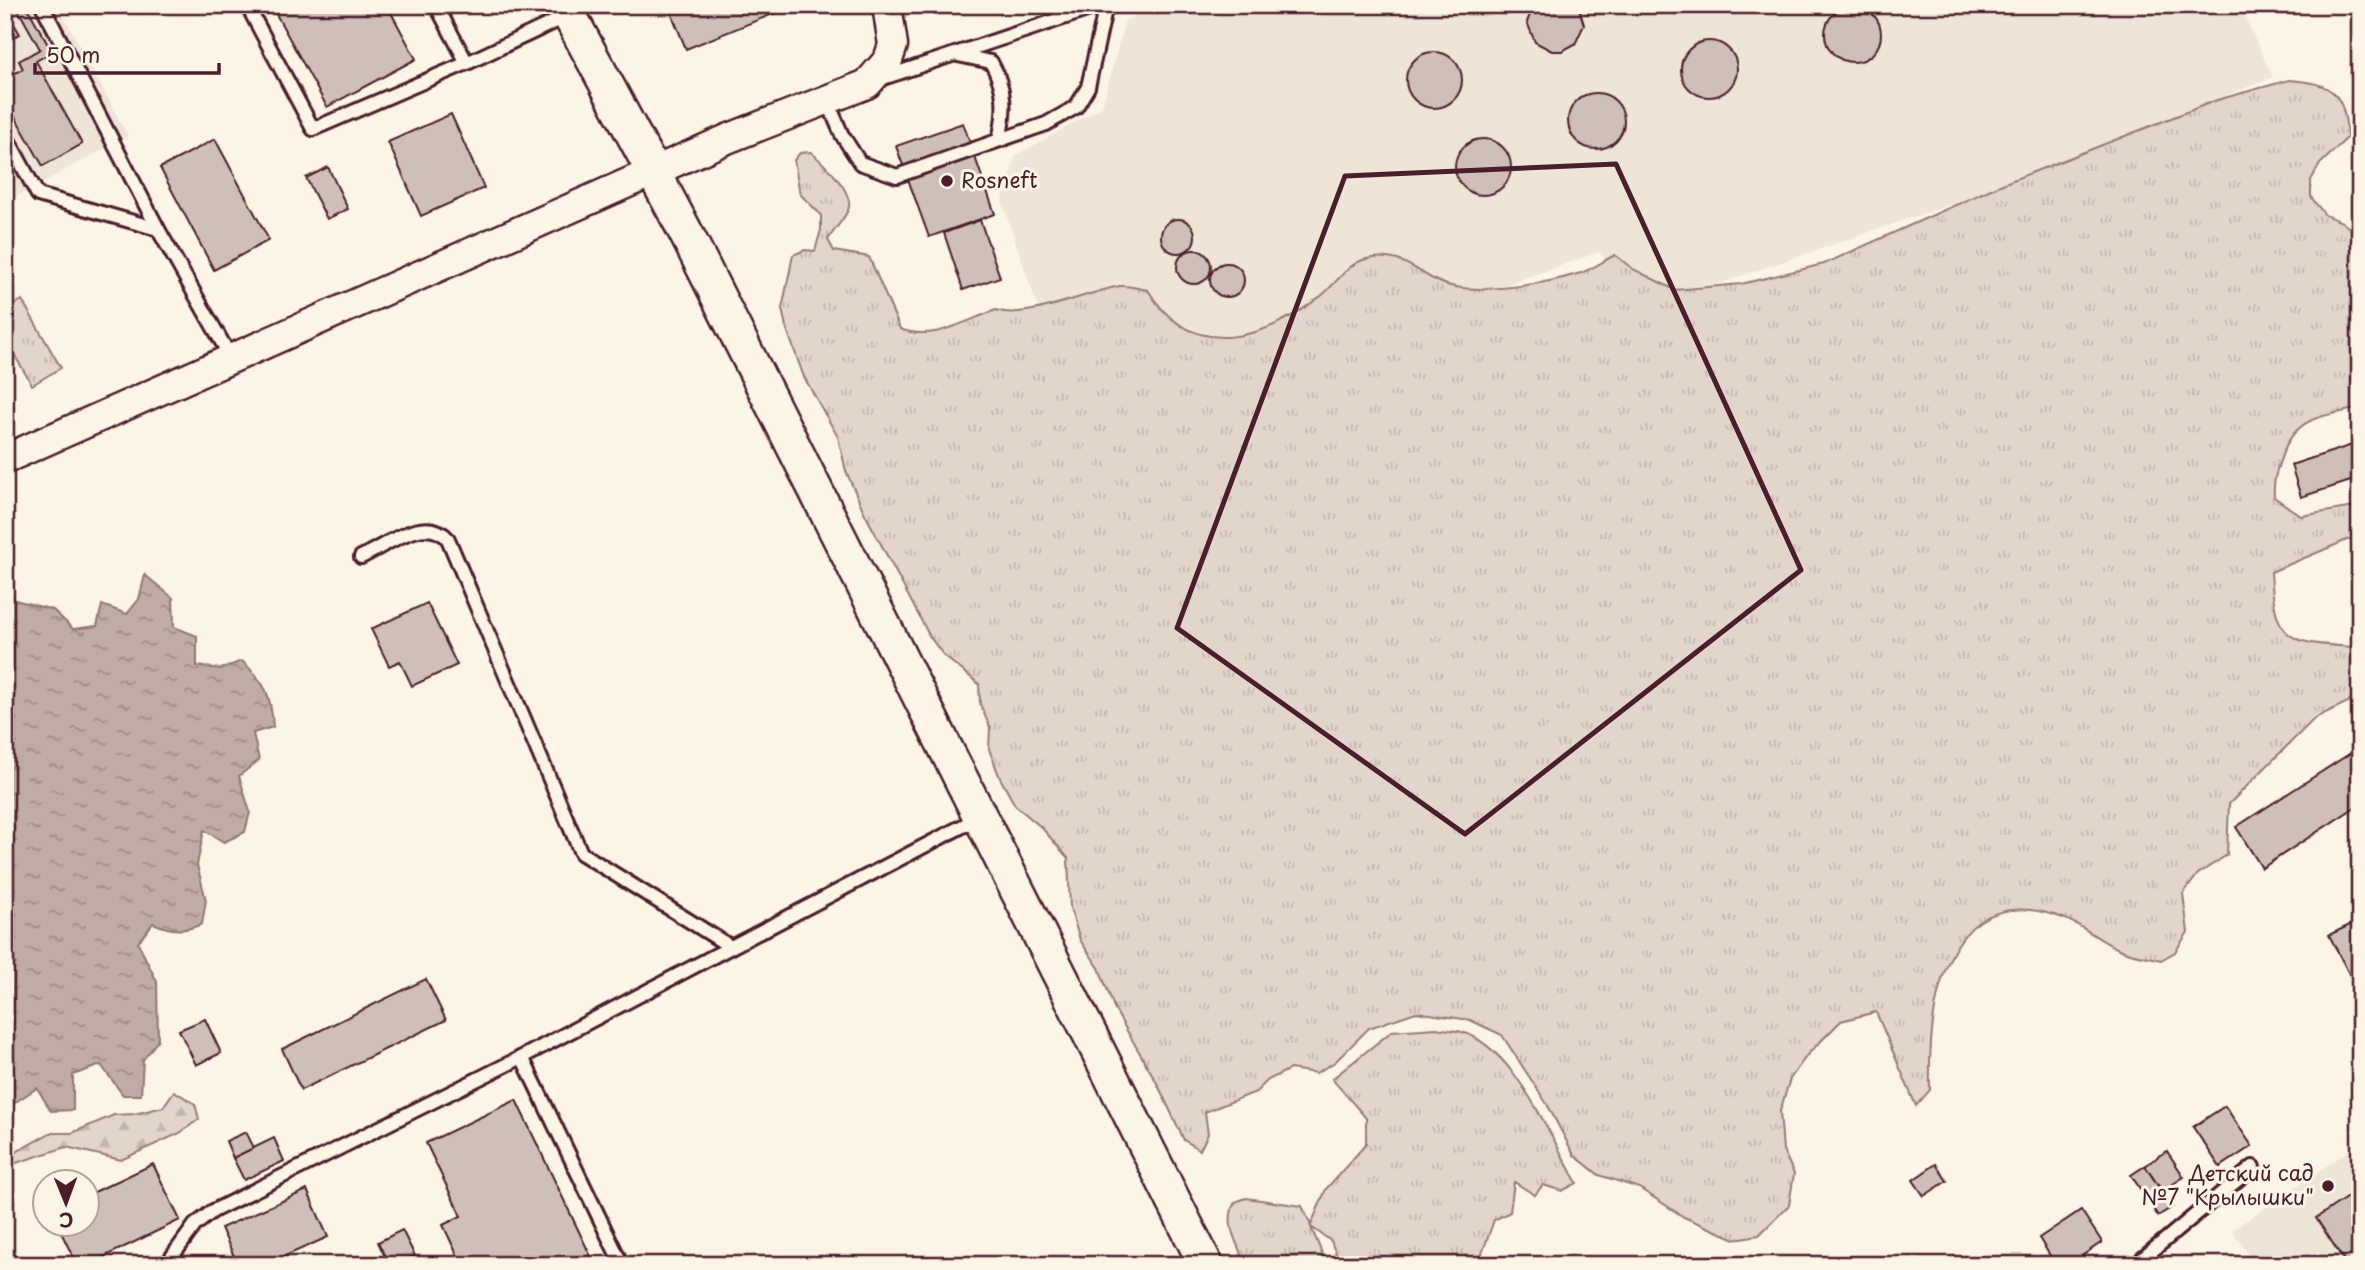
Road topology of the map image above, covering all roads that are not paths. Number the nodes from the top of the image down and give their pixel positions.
1 (42, 5) edge
2 (247, 5) edge
3 (436, 5) edge
4 (887, 5) edge
5 (1104, 5) edge
6 (567, 10) edge
7 (957, 55) junction
8 (467, 63) junction
9 (867, 84) junction
10 (827, 100) junction
11 (5, 134) edge
12 (999, 140) junction
13 (653, 172) junction
14 (158, 229) junction
15 (231, 358) junction
16 (5, 459) edge
17 (361, 557) dead end
18 (981, 816) junction
19 (731, 947) junction
20 (522, 1057) junction
21 (2253, 1167) dead end
22 (2144, 1262) edge
23 (166, 1265) edge
24 (622, 1265) edge
25 (1206, 1265) edge

1 - 14 lane
2 - 8 lane
3 - 8 lane
4 - 9 street
5 - 7 lane
5 - 12 lane
6 - 8 lane
6 - 13 main road
7 - 9 lane
7 - 12 lane
9 - 10 street
10 - 12 lane
10 - 13 street
11 - 14 lane
13 - 15 street
13 - 18 main road
14 - 15 lane
15 - 16 street
17 - 19 lane
18 - 19 lane
18 - 25 main road
19 - 20 lane
20 - 23 lane
20 - 24 lane
21 - 22 lane

